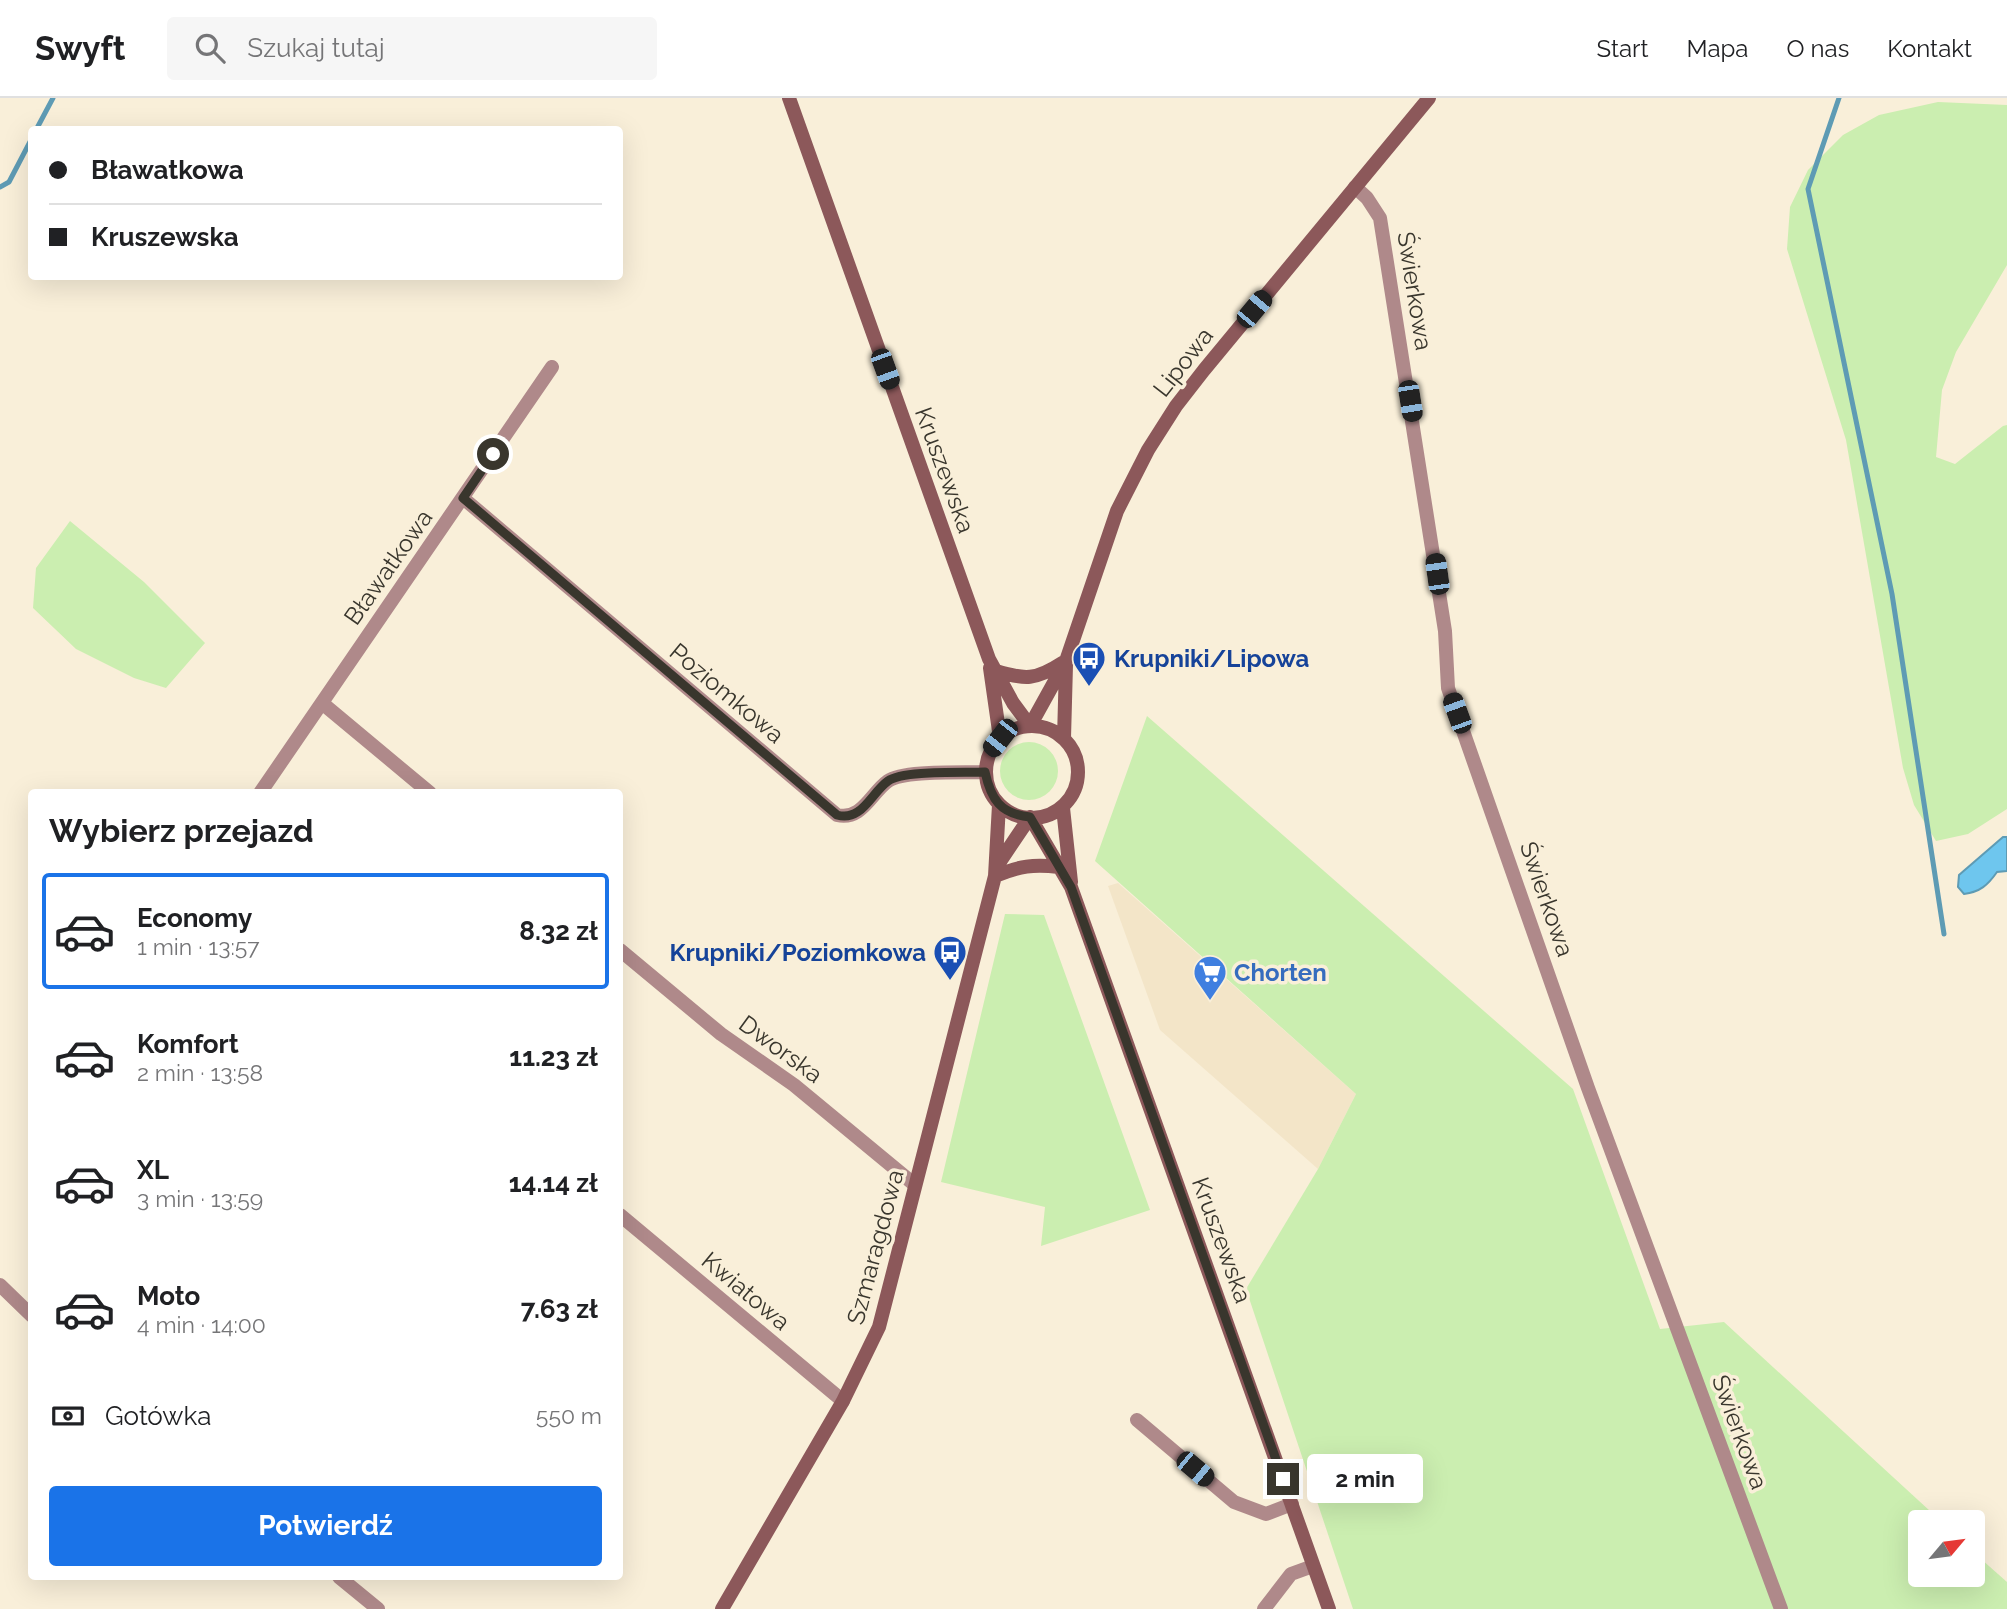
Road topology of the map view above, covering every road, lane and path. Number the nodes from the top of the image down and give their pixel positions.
1 (789, 98) edge
2 (1429, 98) edge
3 (1355, 187) junction
4 (552, 367) dead end
5 (463, 498) junction
6 (1066, 661) junction
7 (993, 665) junction
8 (322, 703) junction
9 (1030, 726) junction
10 (1000, 738) junction
11 (1064, 738) junction
12 (985, 772) junction
13 (263, 789) edge
14 (425, 789) edge
15 (999, 806) junction
16 (1063, 808) junction
17 (1030, 817) junction
18 (1059, 867) junction
19 (996, 871) junction
20 (1071, 887) junction
21 (623, 952) edge
22 (915, 1185) junction
23 (623, 1218) edge
24 (0, 1285) edge
25 (28, 1312) edge
26 (843, 1401) junction
27 (1137, 1420) dead end
28 (1292, 1504) junction
29 (1313, 1566) junction
30 (343, 1580) edge
31 (378, 1609) edge
32 (722, 1609) edge
33 (1264, 1609) edge
34 (1329, 1609) edge
35 (1781, 1609) edge

1 - 7 street, Kruszewska
2 - 3 street, Lipowa
3 - 6 street, Lipowa
3 - 35 street, Świerkowa
4 - 5 street, Bławatkowa
5 - 8 street, Bławatkowa
5 - 12 street, Poziomkowa
6 - 7 street
6 - 9 street, Lipowa
6 - 11 street, Lipowa
7 - 9 street, Kruszewska
7 - 10 street, Kruszewska
8 - 13 street, Bławatkowa
8 - 14 street
9 - 10 street
9 - 11 street
10 - 12 street
11 - 16 street, Kruszewska
12 - 15 street
15 - 17 street
15 - 19 street, Szmaragdowa
16 - 17 street
16 - 20 street, Kruszewska
17 - 18 street, Kruszewska
17 - 19 street, Szmaragdowa
18 - 19 street
18 - 20 street, Kruszewska
19 - 22 street, Szmaragdowa
20 - 28 street, Kruszewska
21 - 22 street, Dworska
22 - 26 street, Szmaragdowa
23 - 26 street, Kwiatowa
24 - 25 street
26 - 32 street, Szmaragdowa
27 - 28 street
28 - 29 street, Kruszewska
29 - 33 street
29 - 34 street, Kruszewska
30 - 31 street

